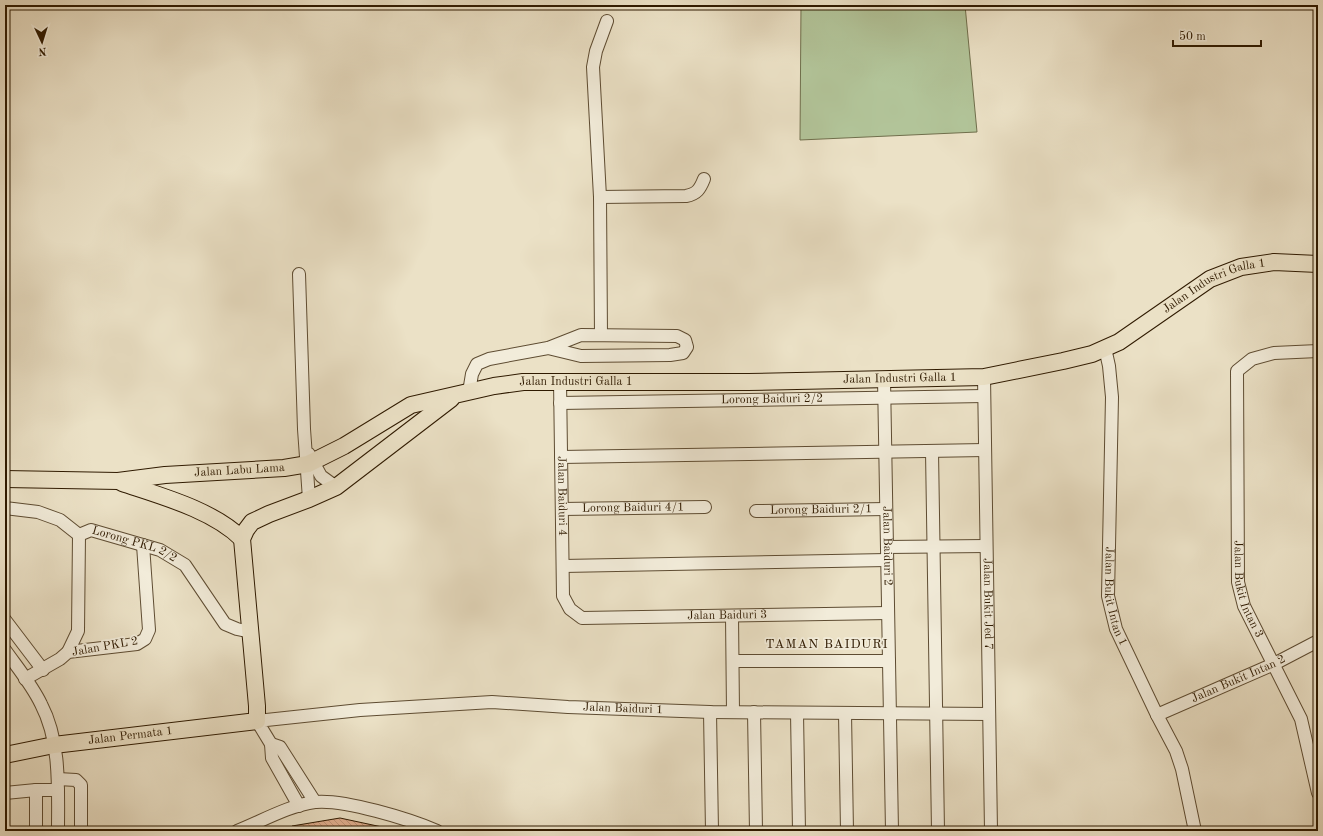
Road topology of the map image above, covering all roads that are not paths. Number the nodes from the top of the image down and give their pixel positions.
1 (607, 21) dead end
2 (704, 179) dead end
3 (600, 197) junction
4 (1318, 264) edge
5 (299, 274) dead end
6 (601, 335) junction
7 (548, 348) junction
8 (1105, 348) junction
9 (1318, 352) edge
10 (984, 377) junction
11 (884, 379) junction
12 (560, 381) junction
13 (462, 393) junction
14 (984, 396) junction
15 (885, 398) junction
16 (560, 403) junction
17 (985, 450) junction
18 (932, 451) junction
19 (886, 452) junction
20 (561, 457) junction
21 (310, 463) junction
22 (5, 479) edge
23 (118, 481) junction
24 (336, 487) junction
25 (309, 499) junction
26 (705, 507) dead end
27 (5, 508) edge
28 (886, 508) junction
29 (562, 509) junction
30 (756, 511) dead end
31 (79, 535) junction
32 (242, 539) junction
33 (143, 545) junction
34 (933, 546) junction
35 (986, 546) junction
36 (887, 547) junction
37 (887, 560) junction
38 (562, 566) junction
39 (570, 609) joint
40 (888, 613) junction
41 (732, 616) junction
42 (5, 620) edge
43 (251, 632) junction
44 (1318, 641) edge
45 (68, 652) junction
46 (6, 655) edge
47 (732, 661) junction
48 (889, 661) junction
49 (1274, 664) junction
50 (43, 670) junction
51 (25, 679) junction
52 (710, 712) junction
53 (733, 712) junction
54 (754, 712) junction
55 (797, 713) junction
56 (845, 713) junction
57 (890, 713) junction
58 (936, 714) junction
59 (989, 714) junction
60 (1156, 715) junction
61 (257, 721) junction
62 (271, 744) junction
63 (54, 745) junction
64 (5, 755) edge
65 (58, 784) junction
66 (36, 790) junction
67 (5, 793) edge
68 (1318, 793) edge
69 (315, 802) junction
70 (298, 806) junction
71 (36, 831) edge
72 (58, 831) edge
73 (81, 831) edge
74 (237, 831) edge
75 (437, 831) edge
76 (712, 831) edge
77 (756, 831) edge
78 (799, 831) edge
79 (846, 831) edge
80 (892, 831) edge
81 (938, 831) edge
82 (991, 831) edge
83 (1195, 831) edge

1 - 3 street
2 - 3 street
3 - 6 street
4 - 8 main road, Jalan Industri Galla 1
5 - 21 street
6 - 7 street
6 - 7 street
7 - 13 street
8 - 10 main road, Jalan Industri Galla 1
8 - 60 street, Jalan Bukit Intan 1
9 - 49 street, Jalan Bukit Intan 3
10 - 11 main road, Jalan Industri Galla 1
10 - 14 street, Jalan Bukit Jed 7
11 - 12 main road, Jalan Industri Galla 1
11 - 15 street, Jalan Baiduri 2
12 - 13 main road, Jalan Industri Galla 1
12 - 16 street, Jalan Baiduri 4
13 - 21 main road, Jalan Labu Lama
13 - 24 main road
14 - 15 street, Lorong Baiduri 2/2
14 - 17 street, Jalan Bukit Jed 7
15 - 16 street, Lorong Baiduri 2/2
15 - 19 street, Jalan Baiduri 2
16 - 20 street, Jalan Baiduri 4
17 - 18 street
17 - 35 street, Jalan Bukit Jed 7
18 - 19 street
18 - 34 street
19 - 20 street
19 - 28 street, Jalan Baiduri 2
20 - 29 street, Jalan Baiduri 4
21 - 23 main road, Jalan Labu Lama
21 - 24 street
21 - 25 street
22 - 23 main road, Jalan Labu Lama
23 - 32 main road
24 - 25 main road
25 - 32 main road
26 - 29 street, Lorong Baiduri 4/1
27 - 31 street
28 - 30 street, Lorong Baiduri 2/1
28 - 36 street, Jalan Baiduri 2
29 - 38 street, Jalan Baiduri 4
31 - 33 street, Lorong PKL 2/2
31 - 45 street, Lorong PKL 2/2
32 - 43 main road
33 - 43 street, Lorong PKL 2/2
33 - 45 street, Jalan PKL 2
34 - 35 street
34 - 36 street
34 - 58 street
35 - 59 street, Jalan Bukit Jed 7
36 - 37 street, Jalan Baiduri 2
37 - 38 street
37 - 40 street, Jalan Baiduri 2
38 - 39 street, Jalan Baiduri 4
39 - 41 street, Jalan Baiduri 3
40 - 41 street, Jalan Baiduri 3
40 - 48 street, Jalan Baiduri 2
41 - 47 street
42 - 50 street
43 - 61 main road
44 - 49 street, Jalan Bukit Intan 2
45 - 50 street, Jalan PKL 2
46 - 51 street
47 - 48 street
47 - 53 street
48 - 57 street, Jalan Baiduri 2
49 - 60 street, Jalan Bukit Intan 2
49 - 68 street, Jalan Bukit Intan 3
50 - 51 street, Jalan PKL 2
51 - 63 street
52 - 53 street, Jalan Baiduri 1
52 - 61 street, Jalan Baiduri 1
52 - 76 street
53 - 54 street, Jalan Baiduri 1
54 - 55 street, Jalan Baiduri 1
54 - 77 street
55 - 56 street, Jalan Baiduri 1
55 - 78 street
56 - 57 street, Jalan Baiduri 1
56 - 79 street
57 - 58 street, Jalan Baiduri 1
57 - 80 street, Jalan Baiduri 2
58 - 59 street, Jalan Baiduri 1
58 - 81 street
59 - 82 street, Jalan Bukit Jed 7
60 - 83 street, Jalan Bukit Intan 1
61 - 62 street
61 - 63 main road, Jalan Permata 1
62 - 69 street
62 - 70 street
63 - 64 main road, Jalan Permata 1
63 - 65 street
65 - 66 street
65 - 72 street
65 - 73 street
66 - 67 street
66 - 71 street
69 - 70 street
69 - 75 street
70 - 74 street

